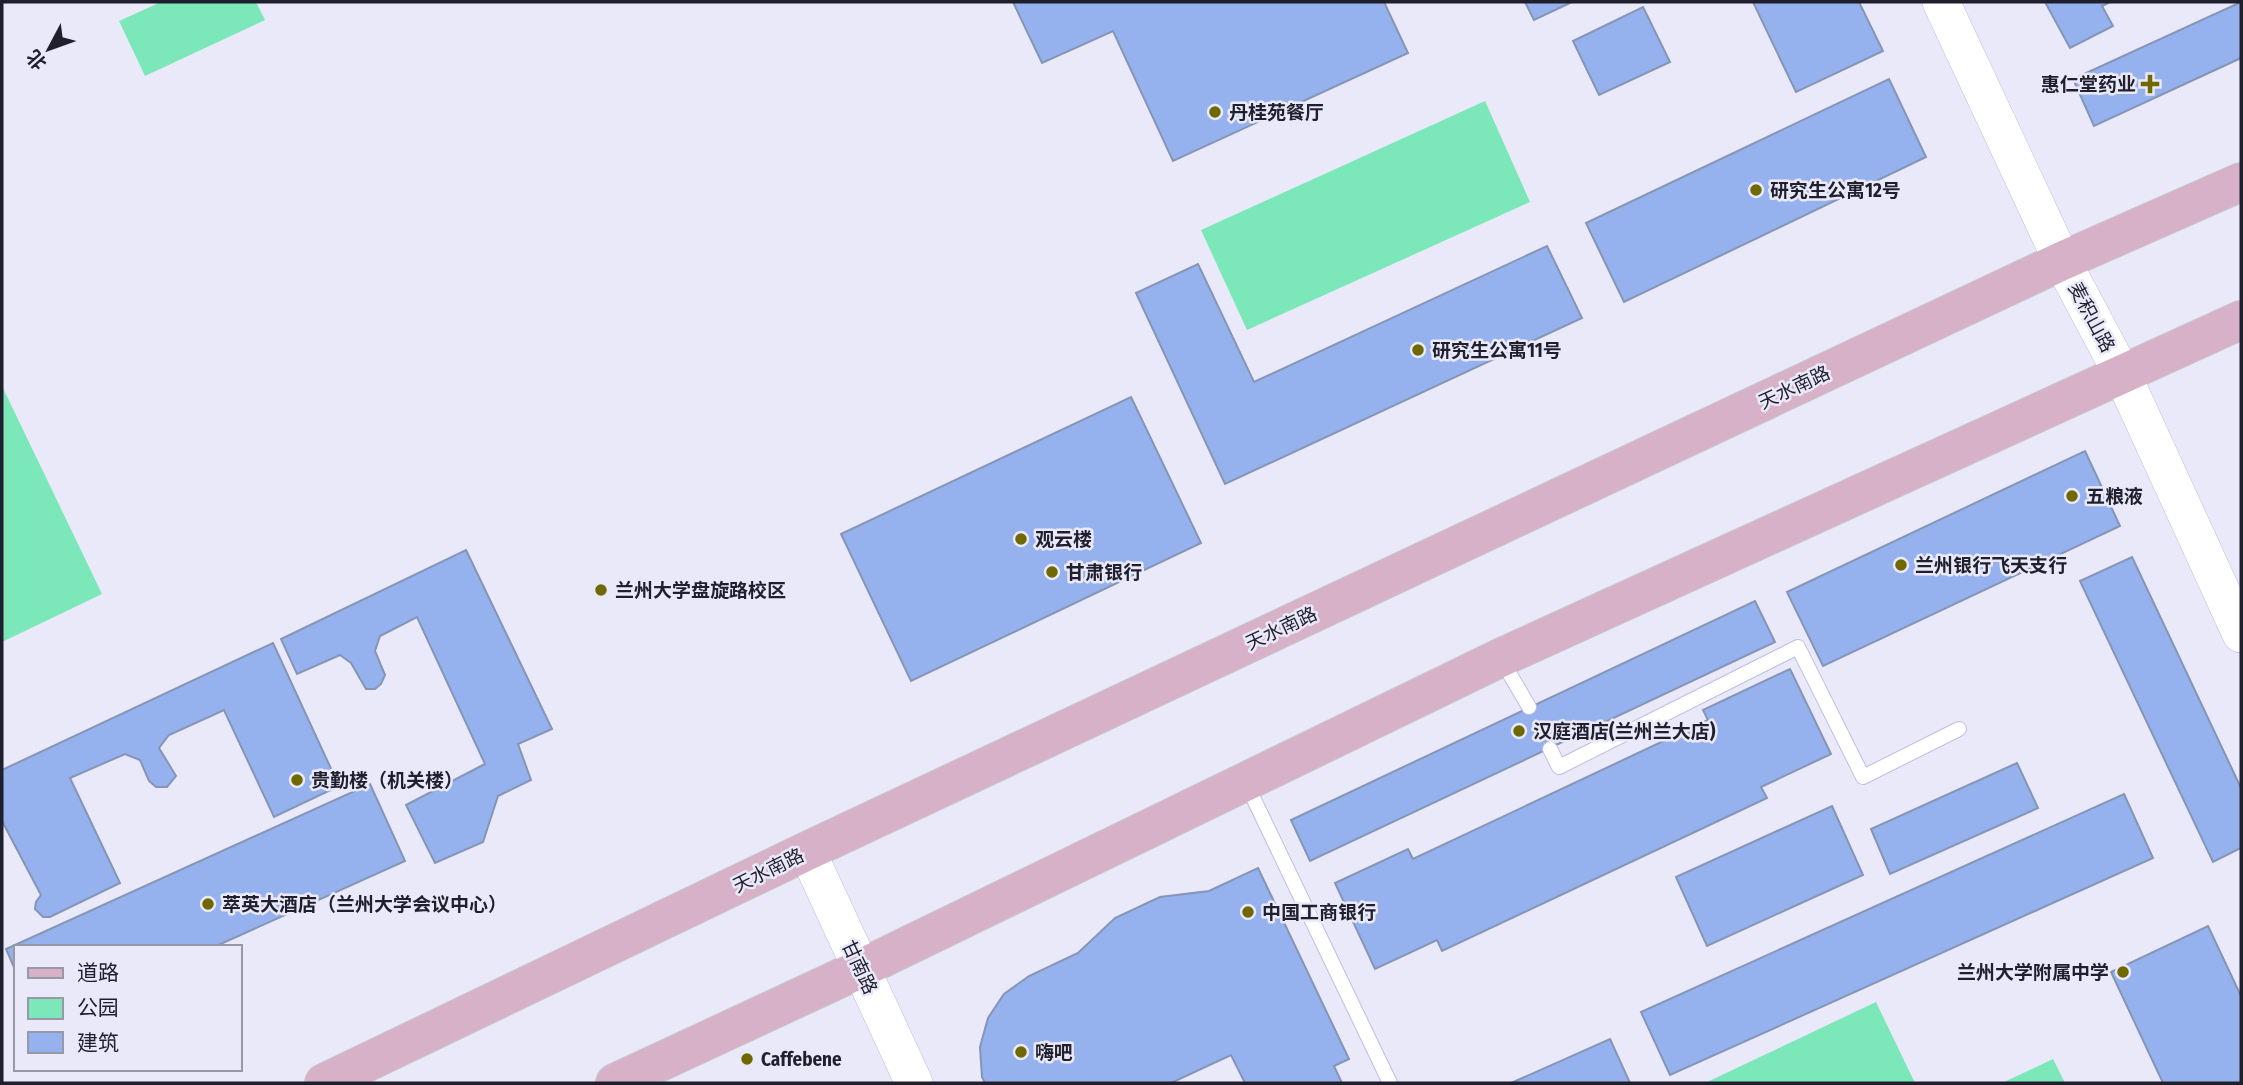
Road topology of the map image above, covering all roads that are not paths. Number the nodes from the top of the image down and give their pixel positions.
1 (1941, 2) edge
2 (2241, 183) edge
3 (2062, 261) junction
4 (2241, 320) edge
5 (2122, 374) junction
6 (2241, 634) edge
7 (1500, 658) junction
8 (1530, 707) dead end
9 (1959, 729) dead end
10 (1550, 749) dead end
11 (1246, 782) junction
12 (807, 851) junction
13 (860, 969) junction
14 (324, 1083) edge
15 (615, 1083) edge
16 (914, 1083) edge
17 (1390, 1083) edge

1 - 3 street, 麦积山路
2 - 3 main road, 天水南路
3 - 5 street, 麦积山路
3 - 12 main road, 天水南路
4 - 5 main road
5 - 6 street, 麦积山路
5 - 7 main road
7 - 8 lane
7 - 11 main road
9 - 10 lane
11 - 13 main road
11 - 17 lane
12 - 13 street, 甘南路
12 - 14 main road, 天水南路
13 - 15 main road
13 - 16 street, 甘南路

